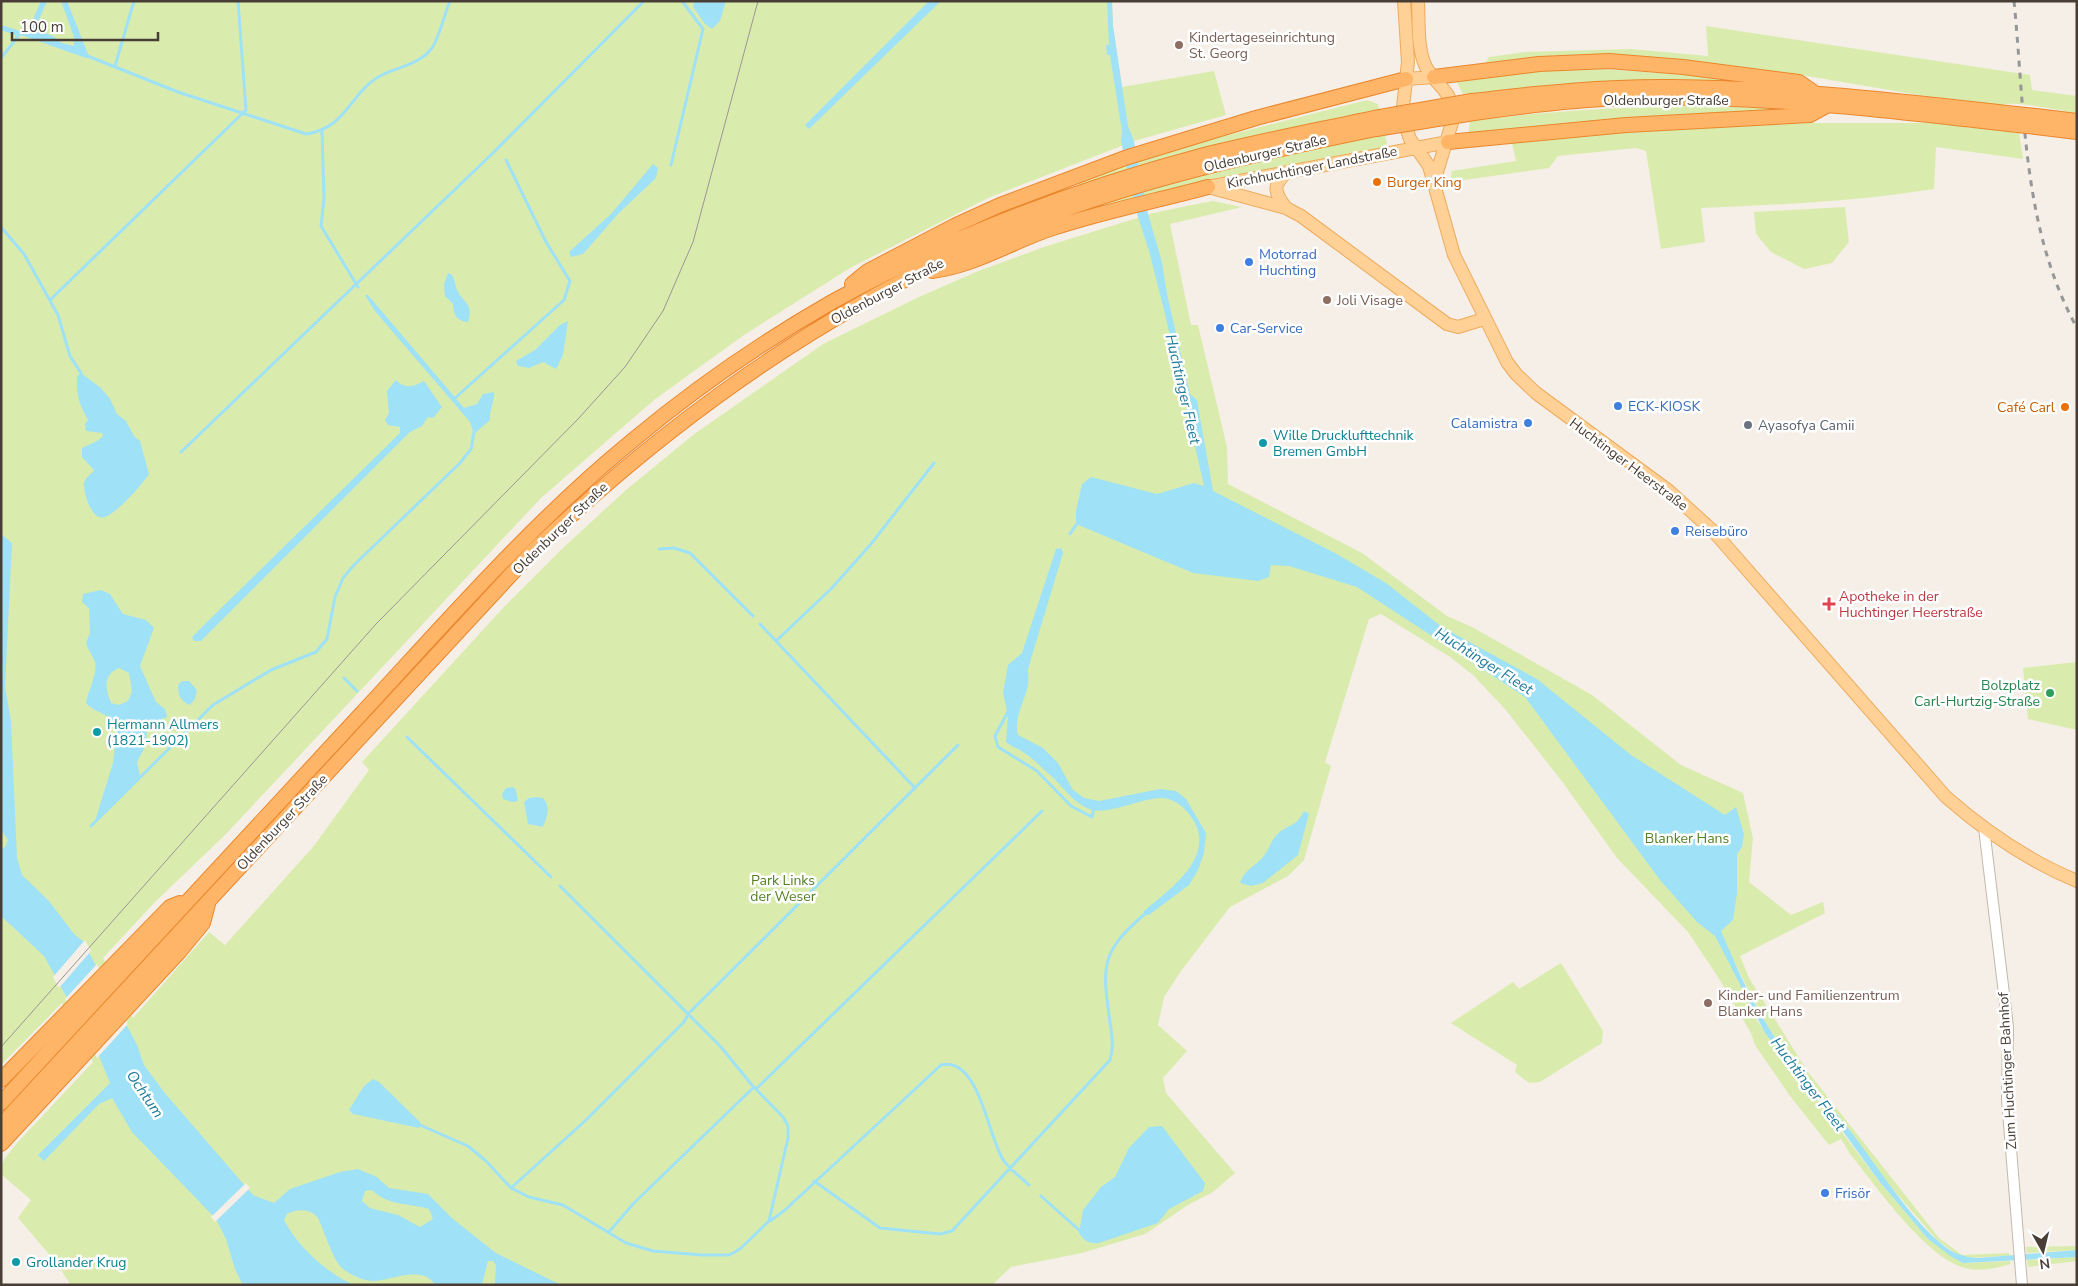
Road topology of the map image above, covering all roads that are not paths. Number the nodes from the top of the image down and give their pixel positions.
1 (1404, 1) edge
2 (1418, 1) edge
3 (1434, 77) junction
4 (1406, 80) junction
5 (1816, 94) junction
6 (1828, 105) junction
7 (1473, 107) junction
8 (2017, 119) junction
9 (2036, 121) junction
10 (2077, 121) edge
11 (2077, 132) edge
12 (1448, 142) junction
13 (1416, 147) junction
14 (1288, 172) junction
15 (1136, 181) junction
16 (1434, 182) junction
17 (1208, 187) junction
18 (1286, 208) junction
19 (920, 272) junction
20 (829, 304) junction
21 (1484, 318) junction
22 (1984, 828) junction
23 (2077, 881) edge
24 (71, 1019) junction
25 (84, 1045) junction
26 (1, 1080) edge
27 (6, 1099) edge
28 (1, 1125) edge
29 (1, 1144) edge
30 (2022, 1285) edge

1 - 4 main road, Kirchhuchtinger Landstraße
2 - 3 main road
3 - 4 main road
3 - 5 highway
3 - 12 main road
4 - 13 main road, Kirchhuchtinger Landstraße
4 - 20 highway
5 - 7 highway
5 - 8 highway
6 - 7 highway, Oldenburger Straße
6 - 8 highway, Oldenburger Straße
6 - 12 highway
7 - 15 highway, Oldenburger Straße, bridge
8 - 9 highway, bridge
9 - 10 highway
9 - 11 highway
12 - 13 main road, Kirchhuchtinger Landstraße
12 - 16 main road
13 - 14 main road, Kirchhuchtinger Landstraße
13 - 16 main road, Kirchhuchtinger Landstraße
14 - 17 main road, Kirchhuchtinger Landstraße
14 - 18 main road
15 - 19 highway, Oldenburger Straße
15 - 20 highway, Oldenburger Straße
16 - 21 main road, Kirchhuchtinger Landstraße
17 - 18 main road
17 - 19 highway
18 - 21 main road
19 - 25 highway, Oldenburger Straße
20 - 24 highway, Oldenburger Straße
21 - 22 main road, Huchtinger Heerstraße
22 - 23 main road, Huchtinger Heerstraße
22 - 30 street, Zum Huchtinger Bahnhof
24 - 26 highway
24 - 27 highway, Oldenburger Straße
25 - 28 highway, Oldenburger Straße
25 - 29 highway

